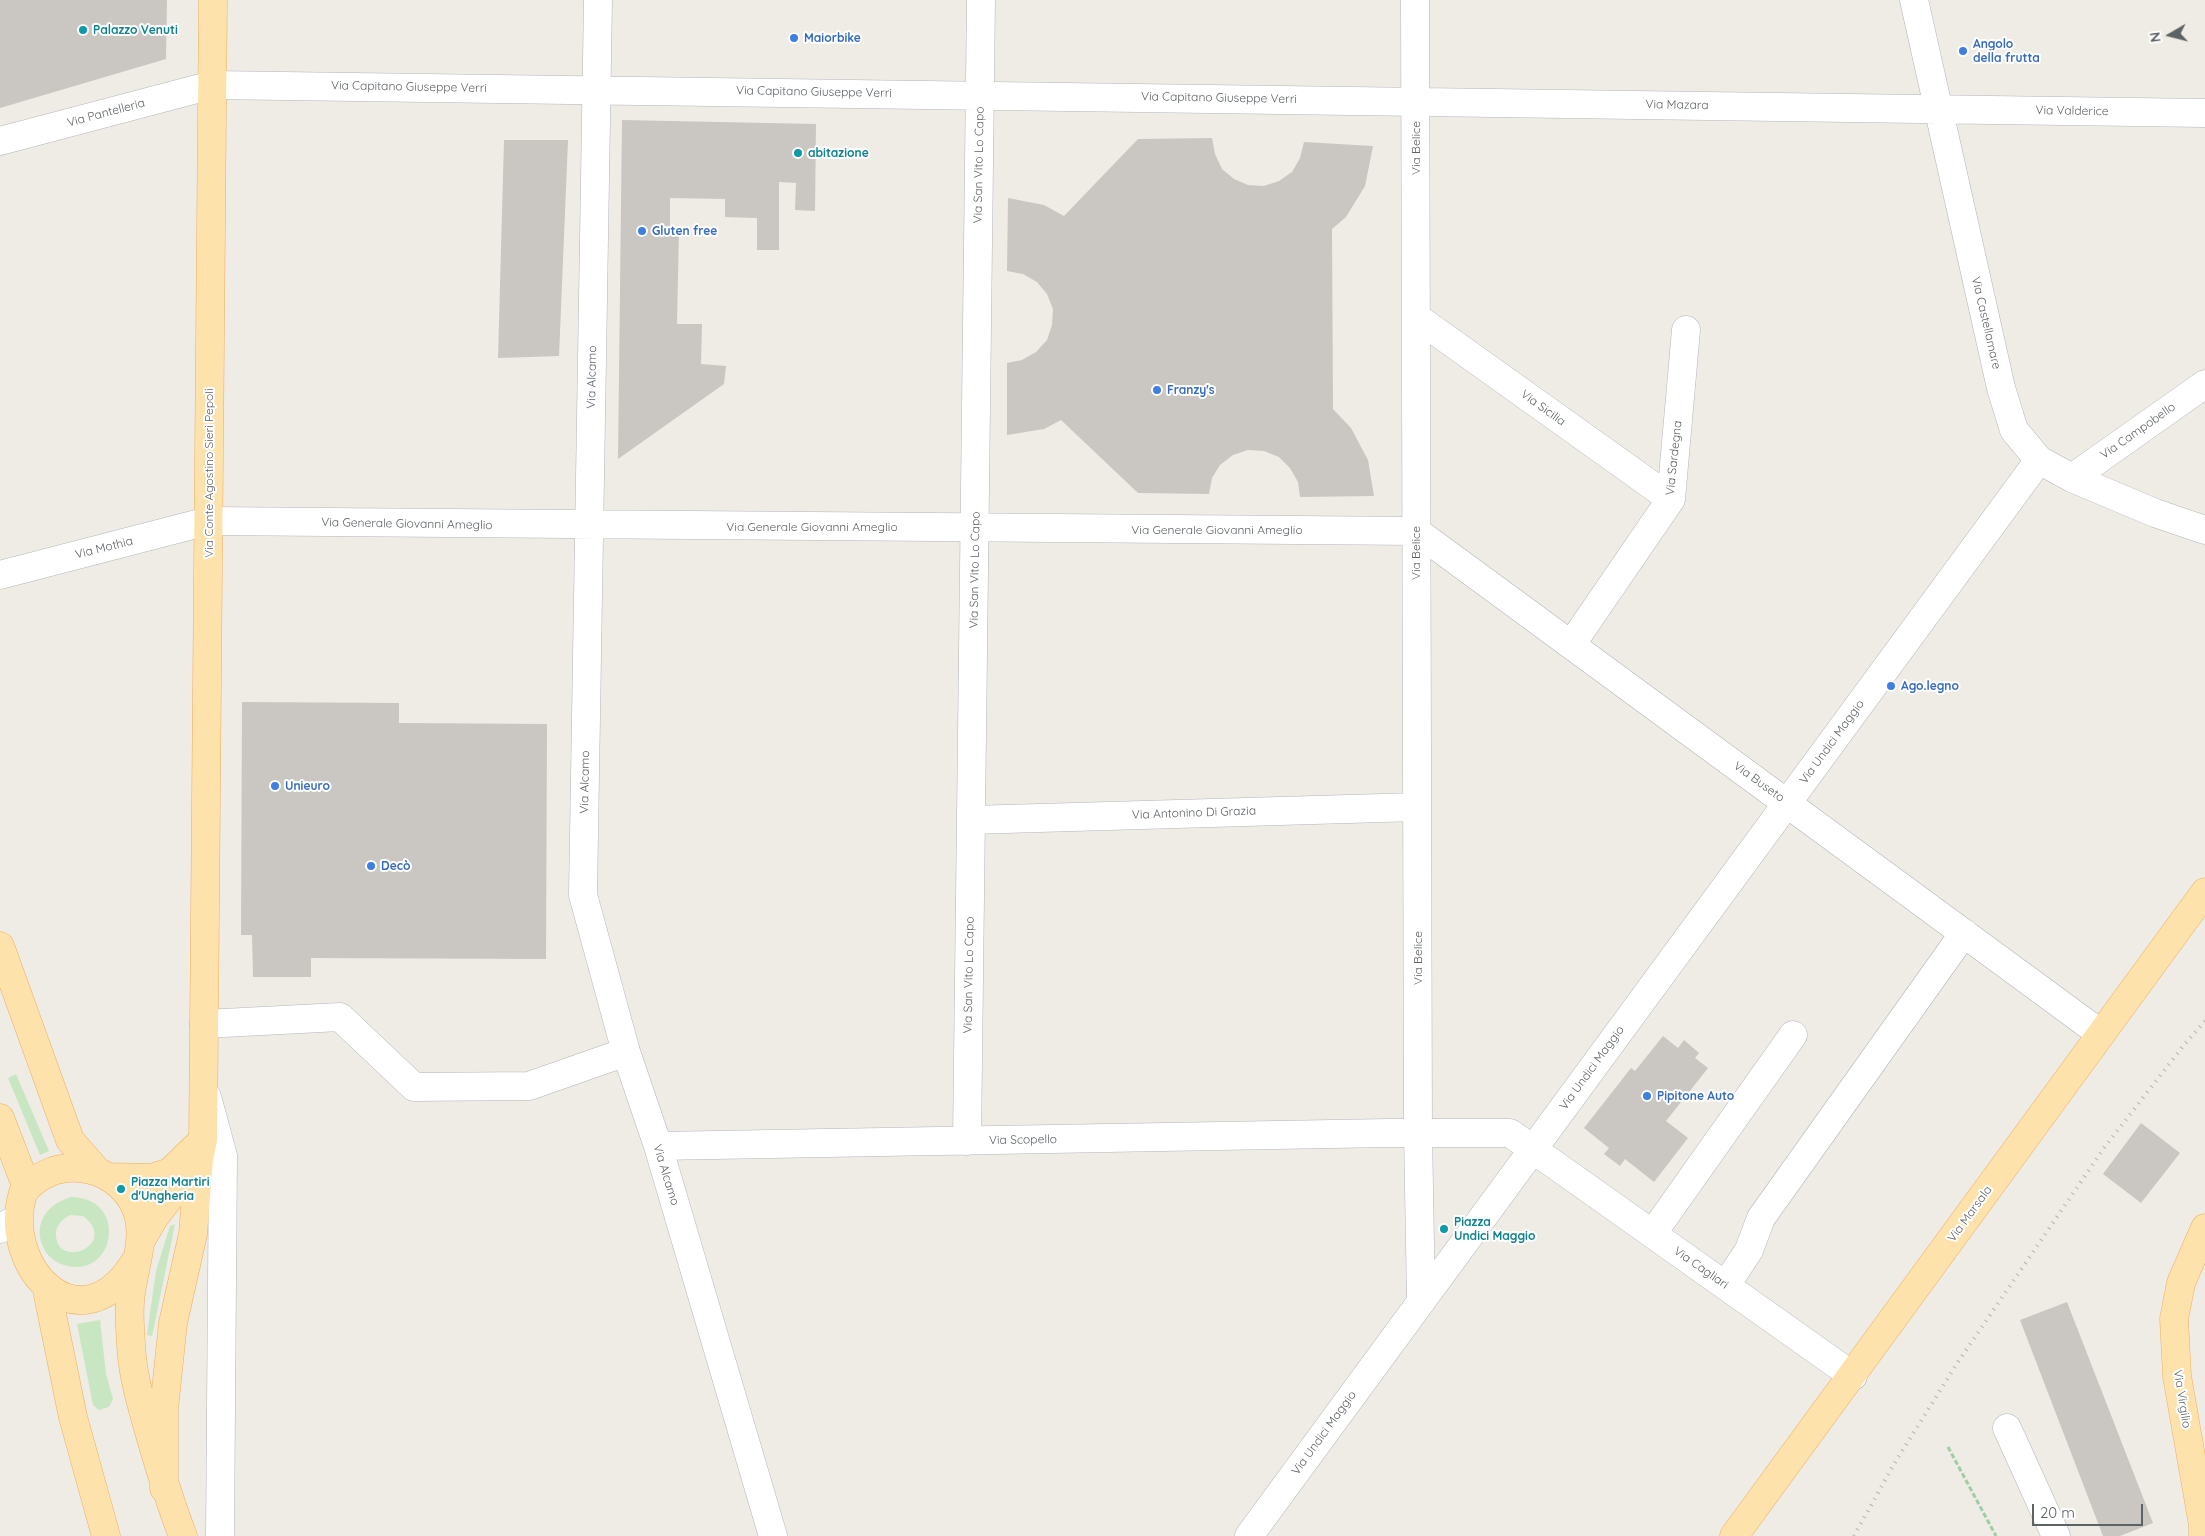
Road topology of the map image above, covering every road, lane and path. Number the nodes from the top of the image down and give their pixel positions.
1 (213, 0) edge
2 (598, 0) edge
3 (981, 0) edge
4 (1415, 0) edge
5 (1914, 0) edge
6 (212, 85) junction
7 (598, 89) junction
8 (980, 95) junction
9 (1416, 101) junction
10 (1938, 109) junction
11 (2205, 113) edge
12 (0, 141) edge
13 (1416, 317) junction
14 (1686, 330) dead end
15 (2205, 384) edge
16 (2039, 460) junction
17 (2072, 478) junction
18 (1671, 499) junction
19 (208, 521) junction
20 (590, 526) junction
21 (975, 528) junction
22 (2205, 530) edge
23 (1416, 531) junction
24 (0, 575) edge
25 (1571, 645) junction
26 (1787, 803) junction
27 (1417, 807) junction
28 (971, 820) junction
29 (2205, 892) edge
30 (1964, 933) junction
31 (3, 957) edge
32 (204, 1024) junction
33 (2101, 1034) junction
34 (1794, 1035) dead end
35 (626, 1052) junction
36 (204, 1087) junction
37 (0, 1118) edge
38 (1418, 1120) junction
39 (967, 1141) junction
40 (658, 1146) junction
41 (201, 1150) junction
42 (1541, 1154) junction
43 (104, 1174) junction
44 (27, 1188) junction
45 (4, 1226) edge
46 (2205, 1228) edge
47 (1653, 1234) junction
48 (138, 1251) junction
49 (2197, 1266) edge
50 (1726, 1285) junction
51 (48, 1295) junction
52 (1421, 1302) junction
53 (1853, 1376) junction
54 (2007, 1428) dead end
55 (1948, 1447) dead end
56 (164, 1488) junction
57 (106, 1536) edge
58 (183, 1536) edge
59 (220, 1536) edge
60 (773, 1536) edge
61 (1249, 1536) edge
62 (1734, 1536) edge
63 (1996, 1536) edge
64 (2056, 1536) edge
65 (2203, 1536) edge

1 - 6 main road, Via Conte Agostino Sieri Pepoli
2 - 7 street, Via Alcamo
3 - 8 street, Via San Vito Lo Capo
4 - 9 street, Via Belice
5 - 10 street, Via Castellamare
6 - 7 street, Via Capitano Giuseppe Verri
6 - 12 street, Via Pantelleria
6 - 19 main road, Via Conte Agostino Sieri Pepoli
7 - 8 street, Via Capitano Giuseppe Verri
7 - 20 street, Via Alcamo
8 - 9 street, Via Capitano Giuseppe Verri
8 - 21 street, Via San Vito Lo Capo
9 - 10 street, Via Mazara
9 - 13 street, Via Belice
10 - 11 street, Via Valderice
10 - 16 street, Via Castellamare
13 - 18 street, Via Sicilia
13 - 23 street, Via Belice
14 - 18 street, Via Sardegna
15 - 17 street, Via Campobello
16 - 17 street, Via Castellamare
16 - 26 street, Via Undici Maggio
17 - 22 street, Via Castellamare
18 - 25 street, Via Sardegna
19 - 20 street, Via Generale Giovanni Ameglio
19 - 24 street, Via Mothia
19 - 32 main road, Via Conte Agostino Sieri Pepoli
20 - 21 street, Via Generale Giovanni Ameglio
20 - 35 street, Via Alcamo
21 - 23 street, Via Generale Giovanni Ameglio
21 - 28 street, Via San Vito Lo Capo
23 - 25 street, Via Buseto
23 - 27 street, Via Belice
25 - 26 street, Via Buseto
26 - 30 street, Via Buseto
26 - 42 street, Via Undici Maggio
27 - 28 street, Via Antonino Di Grazia
27 - 38 street, Via Belice
28 - 39 street, Via San Vito Lo Capo
29 - 33 main road, Via Marsala
30 - 33 street, Via Buseto
30 - 50 street
31 - 43 main road
32 - 35 street
32 - 36 main road, Via Conte Agostino Sieri Pepoli
33 - 53 main road, Via Marsala
34 - 47 street
35 - 40 street, Via Alcamo
36 - 41 main road, Via Conte Agostino Sieri Pepoli
36 - 59 street
37 - 44 main road
38 - 39 street, Via Scopello
38 - 42 street, Via Cagliari
38 - 52 street, Via Belice
39 - 40 street, Via Scopello
40 - 60 street, Via Alcamo
41 - 43 main road
41 - 48 main road
41 - 56 main road, Via Conte Agostino Sieri Pepoli
42 - 47 street, Via Cagliari
42 - 52 street, Via Undici Maggio
43 - 44 main road
43 - 48 main road
44 - 45 main road
45 - 51 main road
46 - 49 main road, Via Virgilio
47 - 50 street, Via Cagliari
48 - 51 main road
48 - 56 main road
49 - 65 main road, Via Virgilio
50 - 53 street, Via Cagliari
51 - 57 main road
52 - 61 street, Via Undici Maggio
53 - 62 main road, Via Marsala
54 - 64 street
55 - 63 path
56 - 58 main road

